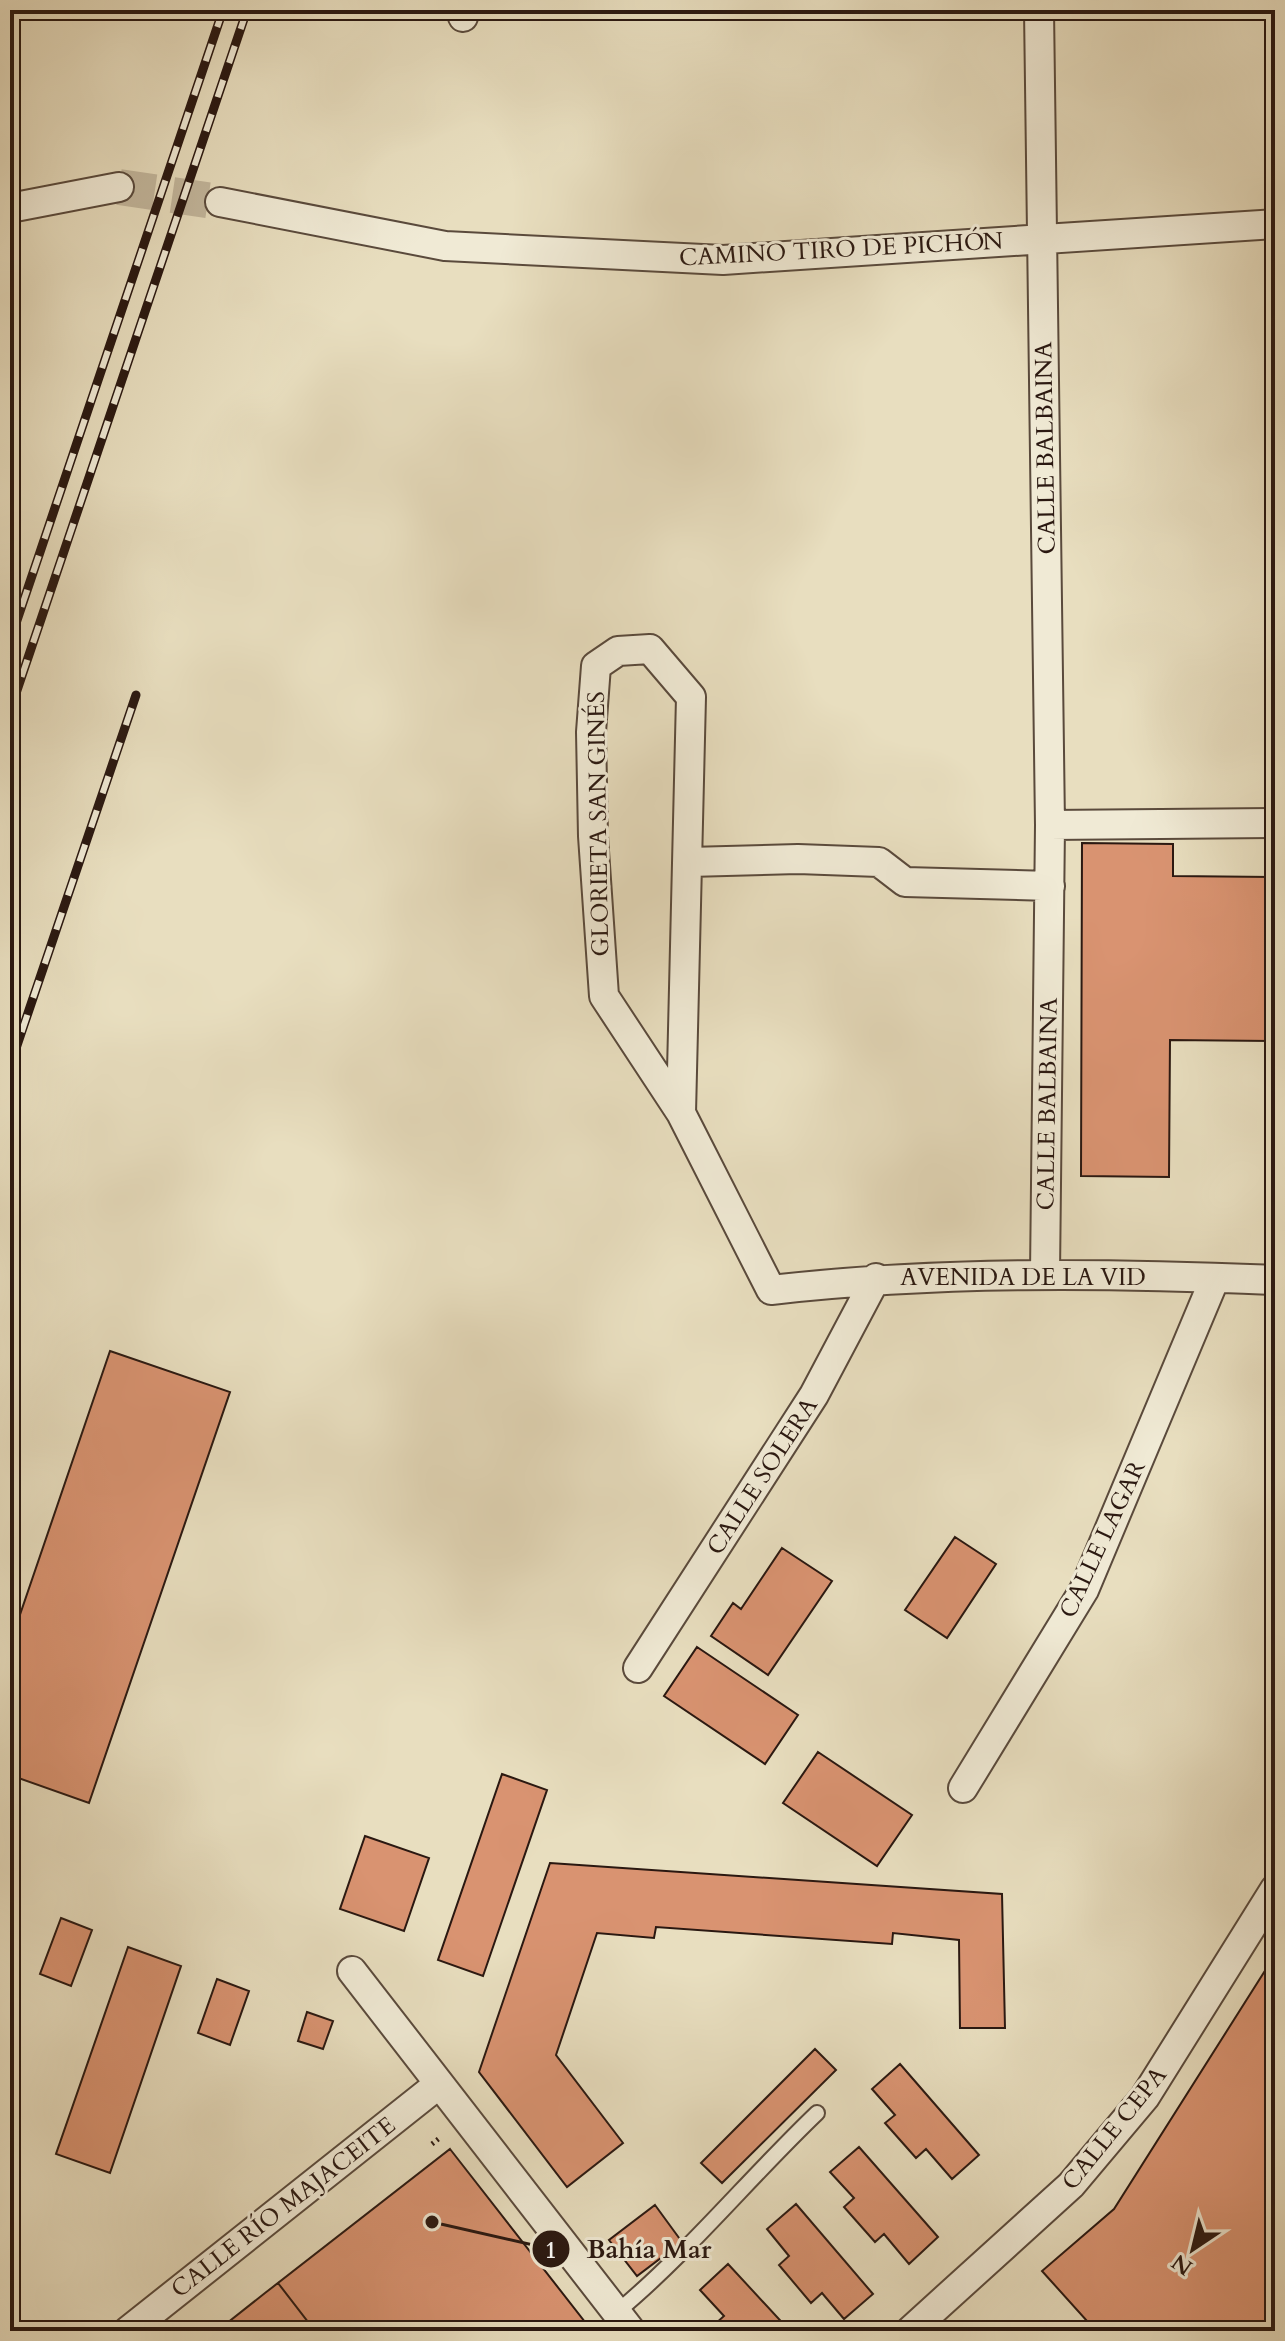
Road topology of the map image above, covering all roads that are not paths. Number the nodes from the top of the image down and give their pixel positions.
1 (1039, 10) edge
2 (119, 187) tunnel mouth
3 (220, 202) tunnel mouth
4 (10, 208) edge
5 (1275, 224) edge
6 (1042, 239) junction
7 (1275, 823) edge
8 (1050, 825) junction
9 (689, 862) junction
10 (1050, 886) junction
11 (681, 1113) junction
12 (1045, 1274) junction
13 (876, 1278) junction
14 (1215, 1278) junction
15 (1275, 1280) edge
16 (771, 1290) joint
17 (638, 1668) dead end
18 (963, 1788) dead end
19 (1275, 1889) edge
20 (352, 1971) dead end
21 (439, 2084) junction
22 (817, 2113) dead end
23 (624, 2322) edge
24 (128, 2331) edge
25 (910, 2331) edge

1 - 6 street, CALLE BALBAINA
2 - 4 street
3 - 6 street, CAMINO TIRO DE PICHÓN
5 - 6 street, CAMINO TIRO DE PICHÓN
6 - 8 street, CALLE BALBAINA
7 - 8 street
8 - 10 street, CALLE BALBAINA
9 - 10 street
9 - 11 street, GLORIETA SAN GINÉS
9 - 11 street, GLORIETA SAN GINÉS
10 - 12 street, CALLE BALBAINA
11 - 16 street, GLORIETA SAN GINÉS
12 - 13 street, AVENIDA DE LA VID
12 - 14 street, AVENIDA DE LA VID
13 - 16 street, AVENIDA DE LA VID
13 - 17 street, CALLE SOLERA
14 - 15 street, AVENIDA DE LA VID
14 - 18 street, CALLE LAGAR
19 - 25 street, CALLE CEPA
20 - 21 street
21 - 23 street
21 - 24 street, CALLE RÍO MAJACEITE
22 - 23 lane

